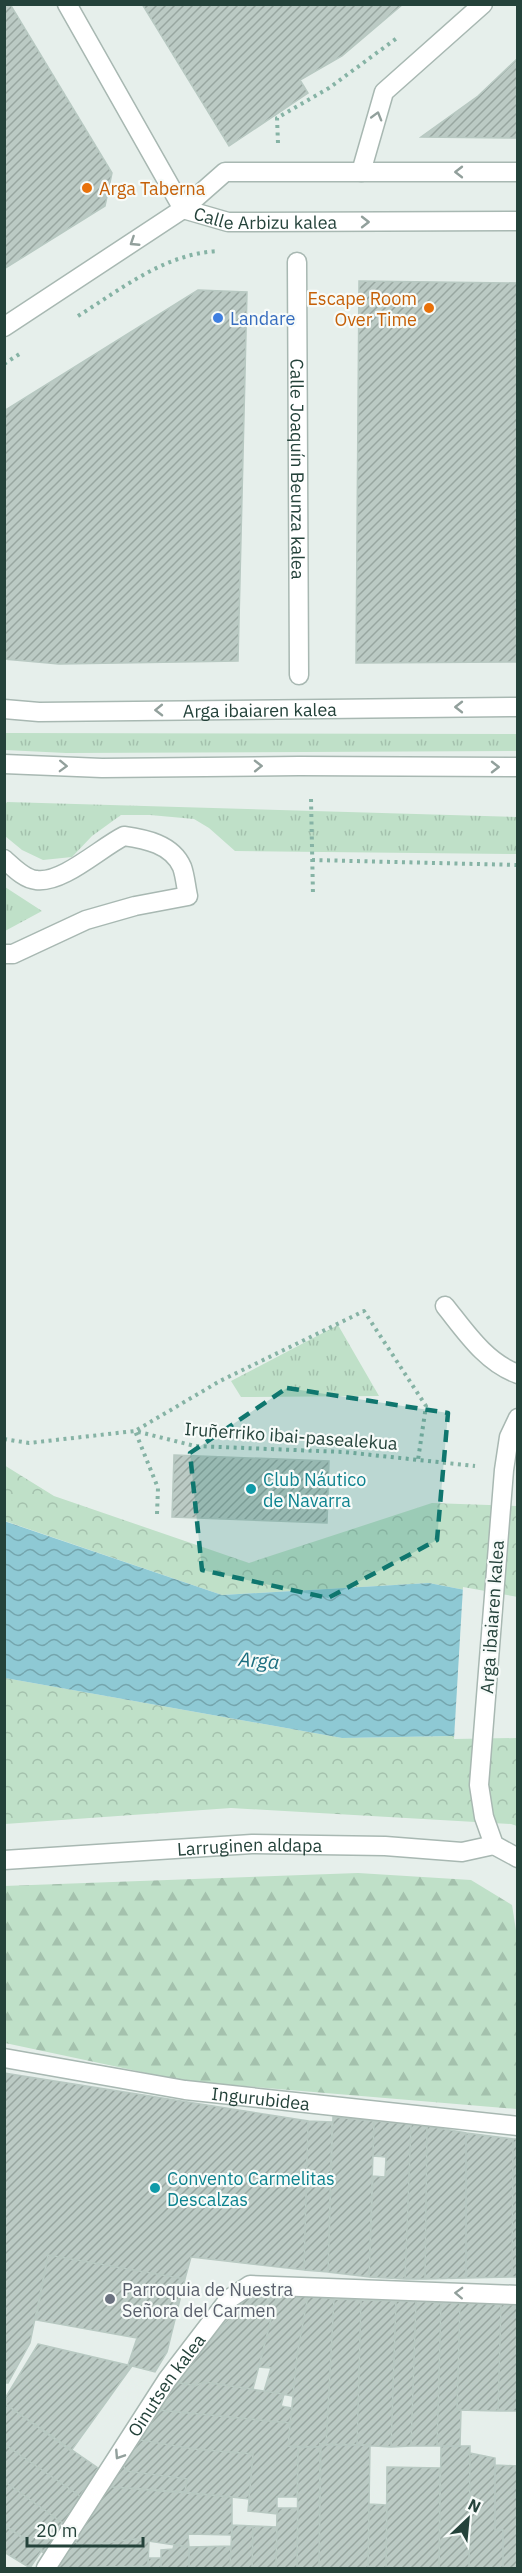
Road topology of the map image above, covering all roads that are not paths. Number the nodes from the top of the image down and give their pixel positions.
1 (67, 4) edge
2 (483, 4) edge
3 (361, 172) junction
4 (518, 172) edge
5 (183, 209) junction
6 (518, 221) edge
7 (297, 262) dead end
8 (4, 327) edge
9 (299, 675) dead end
10 (518, 707) edge
11 (4, 709) edge
12 (4, 764) edge
13 (518, 767) edge
14 (4, 859) edge
15 (4, 954) edge
16 (445, 1306) dead end
17 (518, 1374) edge
18 (518, 1418) edge
19 (494, 1845) junction
20 (518, 1858) edge
21 (4, 1860) edge
22 (4, 2058) edge
23 (518, 2126) edge
24 (518, 2295) edge
25 (46, 2568) edge

1 - 5 street
3 -> 2 street
4 -> 3 street, Calle Arbizu kalea
3 - 5 street, Calle Arbizu kalea
5 -> 6 street, Calle Arbizu kalea
5 -> 8 street
7 - 9 street, Calle Joaquín Beunza kalea
10 -> 11 street, Arga ibaiaren kalea
12 -> 13 street
14 - 15 street
16 - 17 street
18 - 19 street, Arga ibaiaren kalea
19 - 20 street
19 - 21 street, Larruginen aldapa
22 - 23 street, Ingurubidea
24 -> 25 street, Oinutsen kalea

